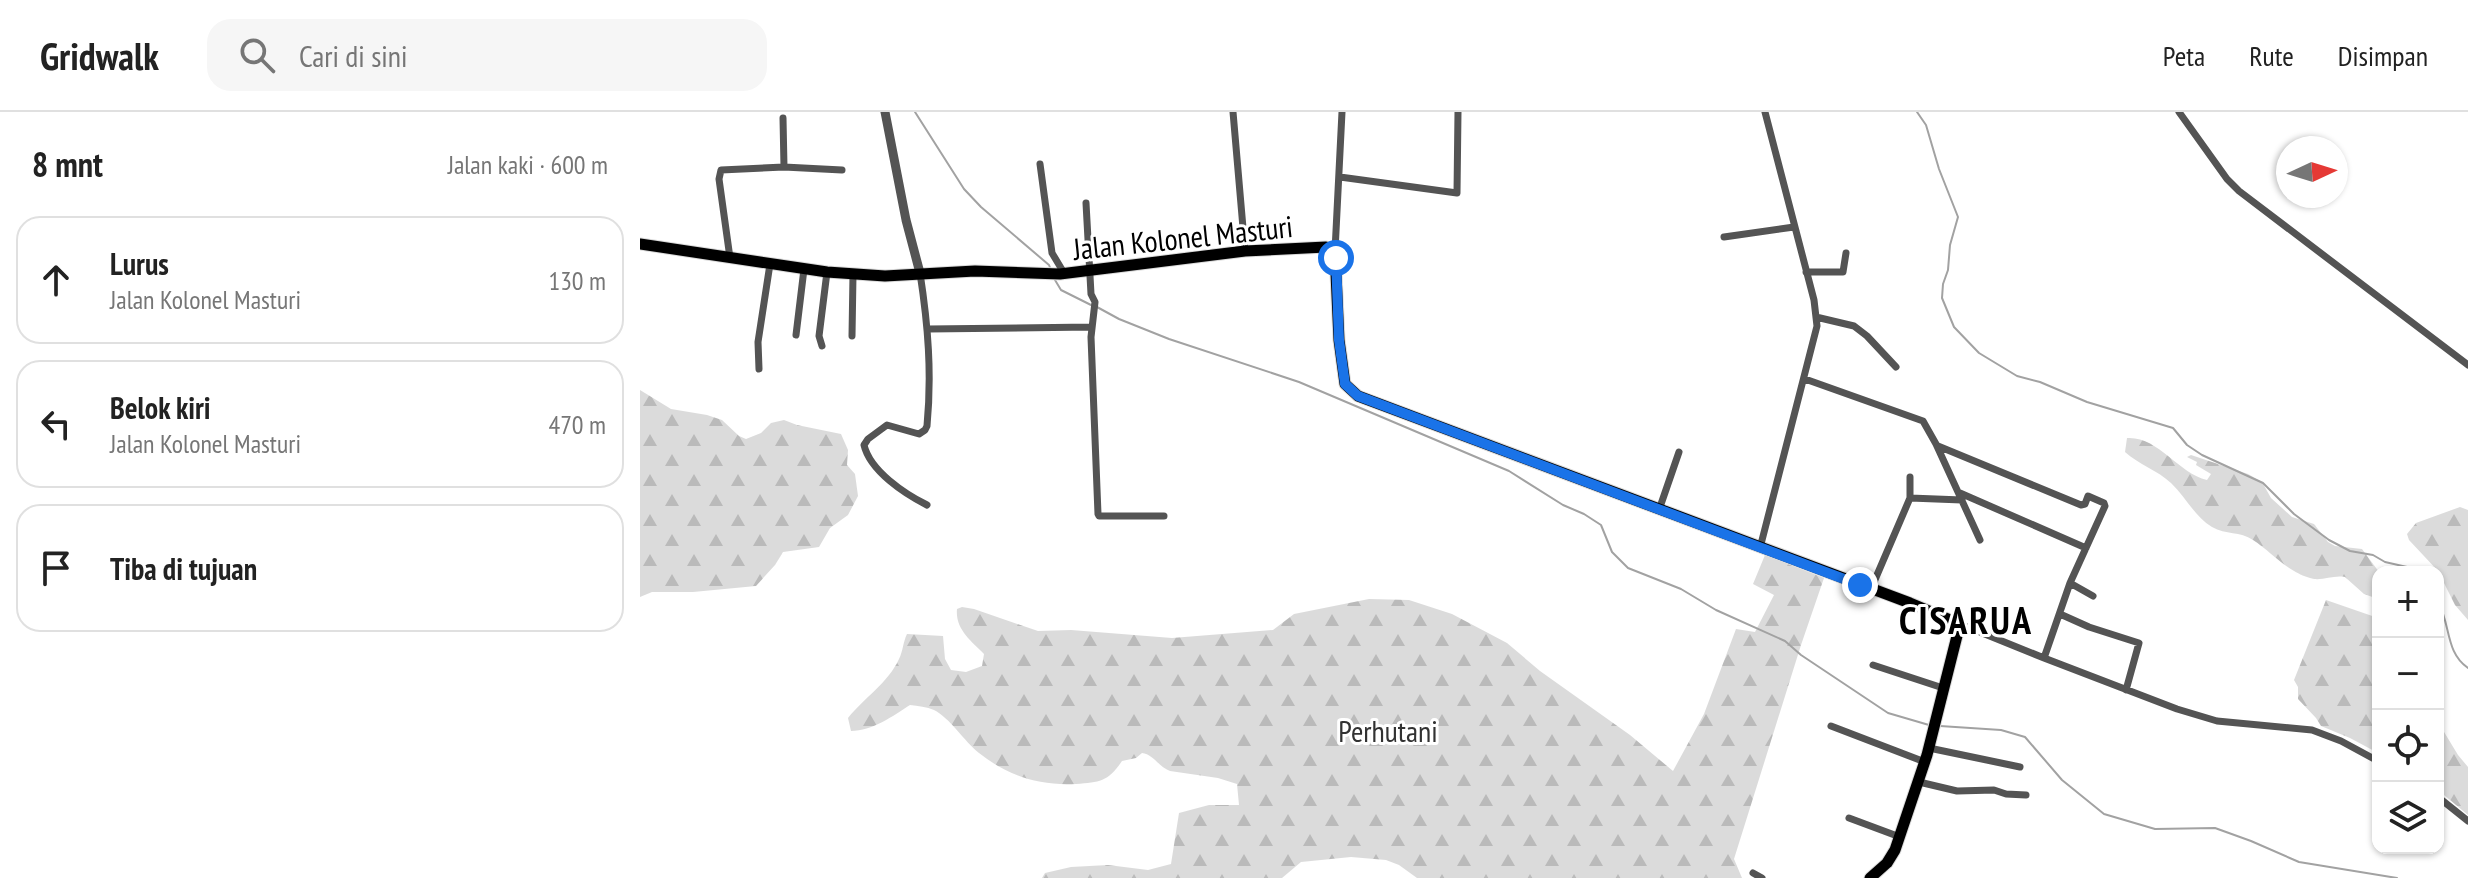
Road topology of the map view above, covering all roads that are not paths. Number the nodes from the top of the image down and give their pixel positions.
1 (885, 112) edge
2 (1233, 112) edge
3 (1342, 112) edge
4 (1458, 112) edge
5 (1765, 112) edge
6 (2179, 112) edge
7 (783, 118) dead end
8 (1040, 164) dead end
9 (784, 167) junction
10 (842, 170) dead end
11 (1340, 177) junction
12 (1086, 203) dead end
13 (1794, 227) junction
14 (1724, 237) dead end
15 (640, 244) edge
16 (1245, 251) junction
17 (1335, 251) junction
18 (1846, 253) dead end
19 (730, 258) junction
20 (770, 264) junction
21 (804, 269) junction
22 (1091, 271) junction
23 (827, 272) junction
24 (1806, 272) junction
25 (920, 273) junction
26 (1058, 274) junction
27 (853, 275) junction
28 (1816, 317) junction
29 (1091, 327) junction
30 (928, 329) junction
31 (796, 335) dead end
32 (852, 336) dead end
33 (822, 346) dead end
34 (2468, 365) edge
35 (1896, 367) dead end
36 (759, 369) dead end
37 (1805, 379) junction
38 (1938, 446) junction
39 (1679, 452) dead end
40 (1910, 477) dead end
41 (1961, 496) junction
42 (1910, 498) junction
43 (927, 505) dead end
44 (1659, 510) junction
45 (1164, 516) dead end
46 (1980, 540) dead end
47 (1760, 548) junction
48 (2086, 548) junction
49 (2070, 583) junction
50 (1871, 589) junction
51 (2093, 596) dead end
52 (2060, 614) junction
53 (1960, 624) junction
54 (2044, 658) junction
55 (1873, 665) dead end
56 (1943, 688) junction
57 (2126, 690) junction
58 (1831, 726) dead end
59 (1929, 748) junction
60 (2372, 758) edge
61 (1925, 762) junction
62 (2020, 767) dead end
63 (1919, 782) junction
64 (2026, 795) dead end
65 (2444, 802) edge
66 (1849, 818) dead end
67 (2468, 821) edge
68 (1900, 837) junction
69 (1753, 873) dead end
70 (1762, 878) edge
71 (1870, 878) edge

1 - 25 street
2 - 16 street
3 - 11 street
4 - 11 street
5 - 13 street
6 - 34 street
7 - 9 street
8 - 26 street
9 - 10 street
9 - 19 street
11 - 17 street
12 - 22 street
13 - 14 street
13 - 24 street
15 - 19 main road, Jalan Kolonel Masturi
16 - 17 main road, Jalan Kolonel Masturi
16 - 22 main road, Jalan Kolonel Masturi
17 - 44 main road, Jalan Kolonel Masturi
18 - 24 street
19 - 20 main road, Jalan Kolonel Masturi
20 - 21 main road, Jalan Kolonel Masturi
20 - 36 street
21 - 23 main road, Jalan Kolonel Masturi
21 - 31 street
22 - 26 main road, Jalan Kolonel Masturi
22 - 29 street
23 - 27 main road, Jalan Kolonel Masturi
23 - 33 street
24 - 28 street
25 - 26 main road, Jalan Kolonel Masturi
25 - 27 main road, Jalan Kolonel Masturi
25 - 30 street
27 - 32 street
28 - 35 street
28 - 37 street
29 - 30 street
29 - 45 street
30 - 43 street
37 - 38 street
37 - 47 street
38 - 41 street
38 - 48 street
39 - 44 street
40 - 42 street
41 - 42 street
41 - 46 street
41 - 48 street
42 - 50 street
44 - 47 main road, Jalan Kolonel Masturi
47 - 50 main road, Jalan Kolonel Masturi
48 - 49 street
49 - 51 street
49 - 52 street
50 - 53 main road, Jalan Kolonel Masturi
52 - 54 street
52 - 57 street
53 - 54 street
53 - 56 main road
54 - 57 street
55 - 56 street
56 - 59 main road
57 - 60 street
58 - 61 street
59 - 61 main road
59 - 62 street
61 - 63 main road
63 - 64 street
63 - 68 main road
65 - 67 street
66 - 68 street
68 - 71 main road
69 - 70 street

